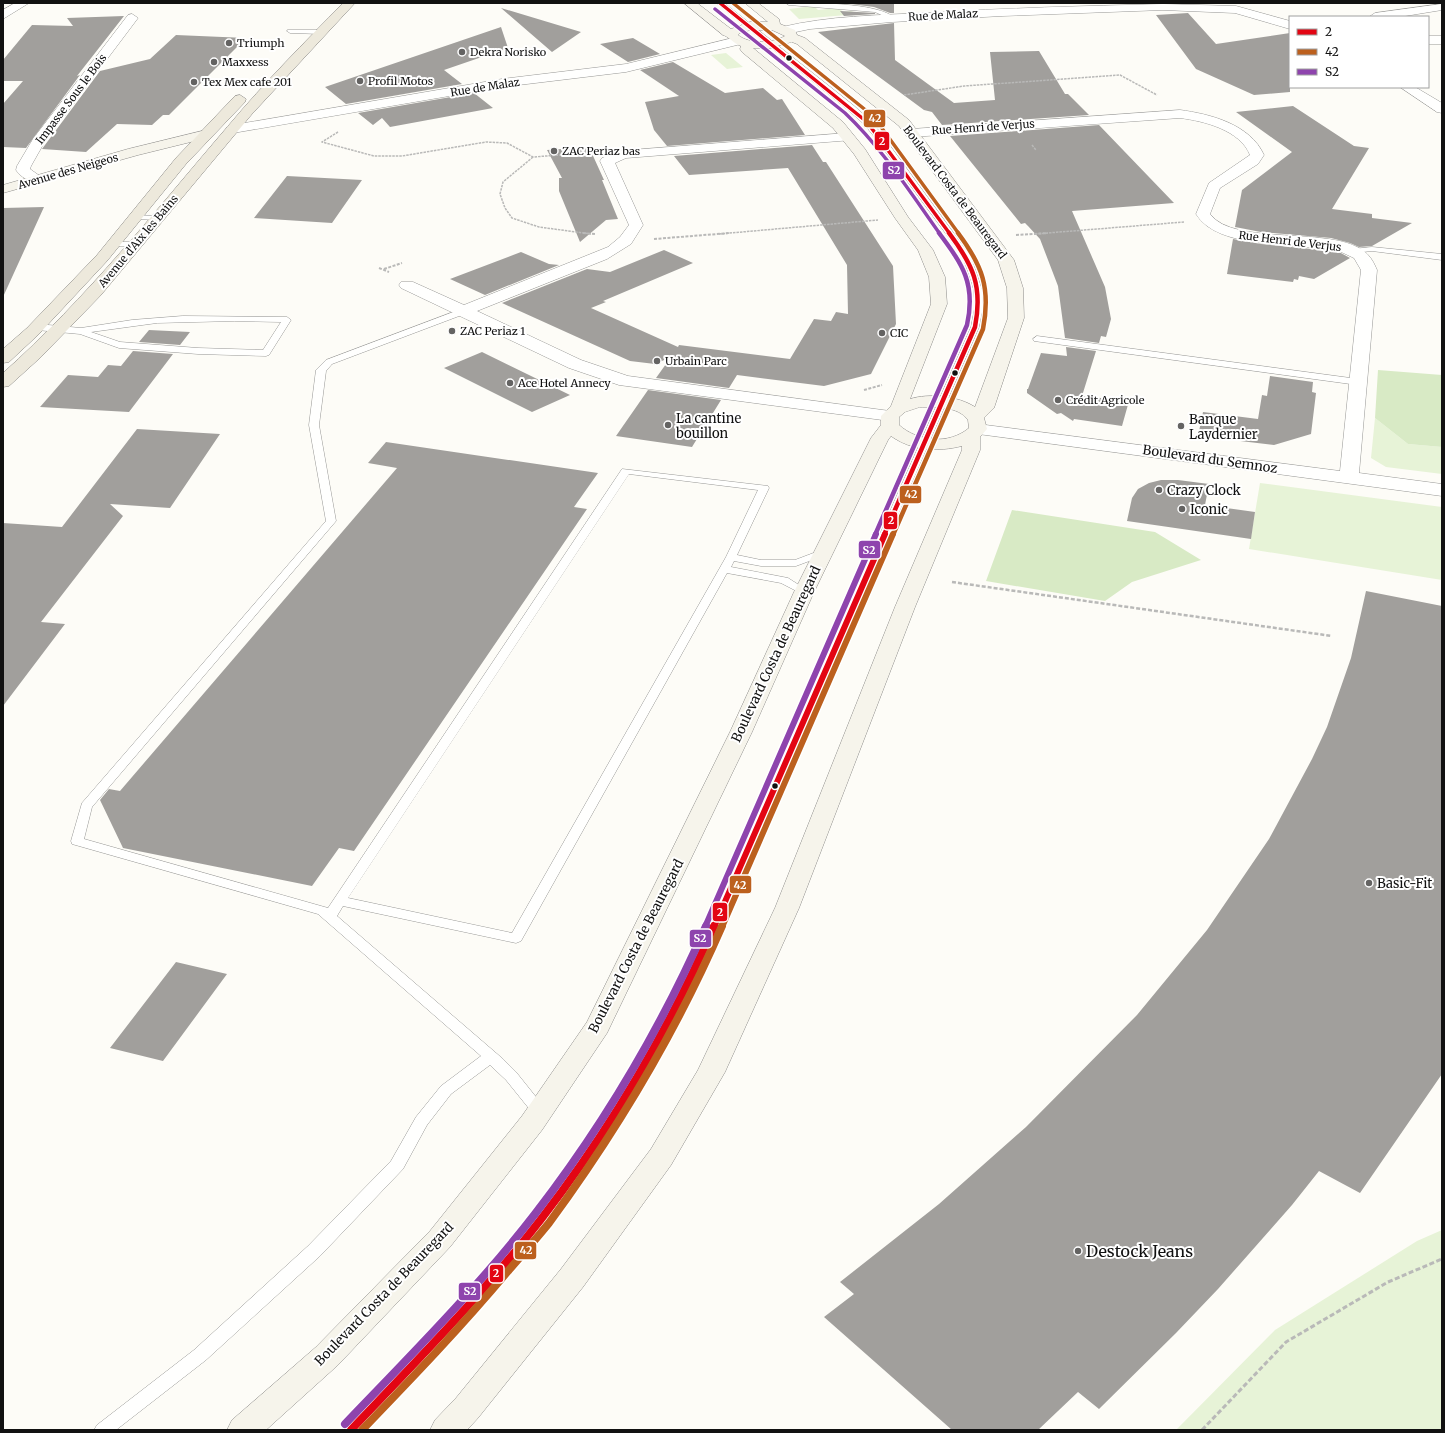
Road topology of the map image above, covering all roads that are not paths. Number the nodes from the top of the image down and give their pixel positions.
1 (23, 3) edge
2 (332, 3) edge
3 (349, 3) edge
4 (690, 3) edge
5 (720, 3) edge
6 (751, 3) edge
7 (789, 3) edge
8 (991, 3) edge
9 (1442, 7) edge
10 (1002, 12) junction
11 (3, 15) edge
12 (1381, 16) edge
13 (132, 18) dead end
14 (892, 18) junction
15 (1289, 25) edge
16 (750, 26) junction
17 (774, 26) junction
18 (290, 31) dead end
19 (305, 31) junction
20 (322, 32) junction
21 (788, 33) junction
22 (739, 39) junction
23 (1429, 40) edge
24 (1442, 40) edge
25 (772, 44) junction
26 (1408, 88) edge
27 (1442, 109) edge
28 (246, 113) junction
29 (304, 117) junction
30 (232, 128) junction
31 (912, 133) junction
32 (206, 134) junction
33 (847, 137) junction
34 (133, 152) junction
35 (181, 161) junction
36 (37, 179) junction
37 (3, 190) edge
38 (136, 217) junction
39 (157, 218) junction
40 (114, 244) junction
41 (137, 244) junction
42 (1352, 251) junction
43 (1442, 257) edge
44 (407, 285) dead end
45 (464, 311) junction
46 (37, 326) junction
47 (60, 329) junction
48 (81, 331) junction
49 (1037, 339) dead end
50 (3, 358) edge
51 (6, 376) edge
52 (1358, 382) junction
53 (942, 402) junction
54 (893, 417) junction
55 (975, 427) junction
56 (923, 443) junction
57 (1349, 477) junction
58 (1442, 490) edge
59 (824, 552) junction
60 (731, 557) junction
61 (724, 569) junction
62 (804, 592) junction
63 (340, 901) junction
64 (329, 917) junction
65 (490, 1057) junction
66 (540, 1112) junction
67 (103, 1430) edge
68 (243, 1430) edge
69 (351, 1430) edge
70 (446, 1430) edge

1 - 11 street
2 - 19 main road, Avenue d'Aix les Bains
3 - 20 main road, Avenue d'Aix les Bains
4 - 22 street, Boulevard Costa de Beauregard
5 - 16 lane
6 - 17 street
7 - 14 lane
8 - 10 street
9 - 12 street
10 - 14 street, Rue de Malaz
10 - 15 street, Rue de Malaz
13 - 36 street, Impasse Sous le Bois
14 - 21 street, Rue de Malaz
16 - 17 street, Boulevard Costa de Beauregard
16 - 22 street, Boulevard Costa de Beauregard
16 - 25 lane
17 - 21 street, Boulevard Costa de Beauregard
18 - 19 lane
19 - 20 lane
19 - 32 main road, Avenue d'Aix les Bains
20 - 28 main road, Avenue d'Aix les Bains
21 - 25 street
21 - 31 street, Boulevard Costa de Beauregard
22 - 25 street
22 - 29 street, Rue de Malaz
22 - 33 street, Boulevard Costa de Beauregard
23 - 24 street
25 - 53 lane
26 - 27 street
28 - 29 street
28 - 30 main road, Avenue d'Aix les Bains
29 - 30 street, Rue de Malaz
30 - 32 main road
30 - 39 main road, Avenue d'Aix les Bains
31 - 42 street, Rue Henri de Verjus
31 - 55 street, Boulevard Costa de Beauregard
32 - 34 street, Avenue des Neigeos
32 - 35 main road, Avenue d'Aix les Bains
33 - 45 street
33 - 54 street, Boulevard Costa de Beauregard
34 - 35 street, Avenue des Neigeos
34 - 36 street, Avenue des Neigeos
35 - 38 main road, Avenue d'Aix les Bains
36 - 37 street, Avenue des Neigeos
38 - 39 lane
38 - 40 main road, Avenue d'Aix les Bains
39 - 41 main road, Avenue d'Aix les Bains
40 - 41 lane
40 - 46 main road, Avenue d'Aix les Bains
41 - 47 main road, Avenue d'Aix les Bains
42 - 43 lane
42 - 52 street, Rue Henri de Verjus
44 - 45 street
45 - 54 street
45 - 64 lane
46 - 47 lane
46 - 50 main road, Avenue d'Aix les Bains
47 - 48 lane
47 - 51 main road, Avenue d'Aix les Bains
48 - 48 lane
49 - 52 lane
52 - 57 street, Rue Henri de Verjus
53 - 54 street
53 - 55 street
53 - 56 lane
54 - 56 street
54 - 59 street, Boulevard Costa de Beauregard
55 - 56 street
55 - 57 street, Boulevard du Semnoz
55 - 70 street, Boulevard Costa de Beauregard
56 - 69 lane
57 - 58 street, Boulevard du Semnoz
59 - 60 lane
59 - 62 street, Boulevard Costa de Beauregard
60 - 61 lane
60 - 63 lane
61 - 62 lane
61 - 63 lane
62 - 66 street, Boulevard Costa de Beauregard
63 - 64 lane
64 - 65 lane
65 - 66 lane
65 - 67 lane
66 - 68 street, Boulevard Costa de Beauregard

